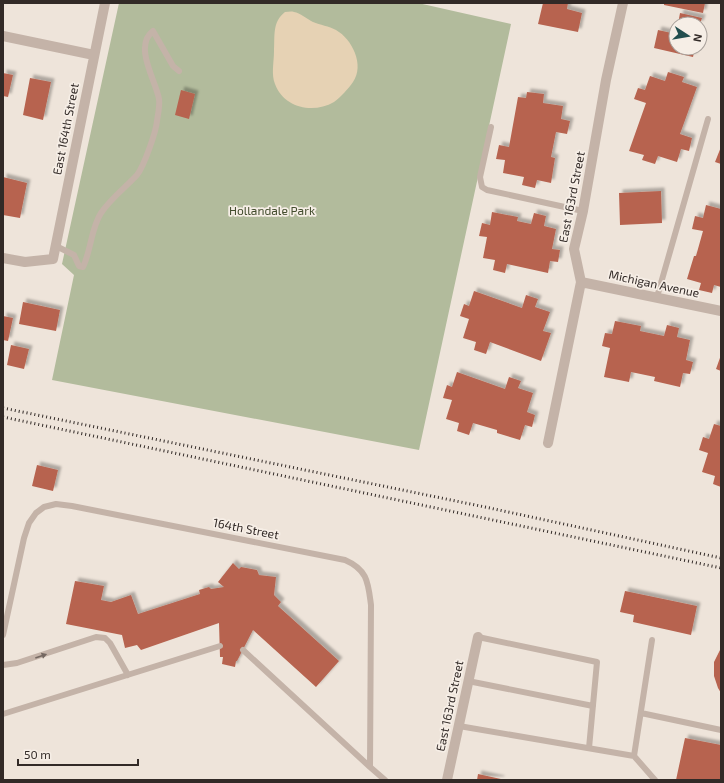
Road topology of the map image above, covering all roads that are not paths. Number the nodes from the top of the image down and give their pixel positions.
1 (105, 3) edge
2 (623, 3) edge
3 (3, 36) edge
4 (94, 55) junction
5 (179, 71) dead end
6 (708, 119) dead end
7 (491, 127) dead end
8 (583, 211) junction
9 (56, 246) junction
10 (3, 258) edge
11 (581, 282) junction
12 (657, 297) junction
13 (721, 311) edge
14 (548, 443) dead end
15 (3, 635) edge
16 (478, 637) joint
17 (652, 640) dead end
18 (220, 646) dead end
19 (243, 650) dead end
20 (3, 665) edge
21 (128, 675) junction
22 (468, 681) junction
23 (593, 706) junction
24 (641, 713) junction
25 (3, 714) edge
26 (459, 726) junction
27 (721, 730) edge
28 (589, 748) junction
29 (634, 756) junction
30 (370, 767) junction
31 (385, 780) edge
32 (447, 780) edge
33 (655, 780) edge

1 - 4 street, East 164th Street
2 - 8 street, East 163rd Street
3 - 4 street
4 - 9 street, East 164th Street
5 - 9 lane
6 - 12 lane
7 - 8 lane
8 - 11 street, East 163rd Street
9 - 10 street, East 164th Street
11 - 12 street, Michigan Avenue
11 - 14 street, East 163rd Street
12 - 13 street, Michigan Avenue
15 - 30 lane, 164th Street
16 - 22 street, East 163rd Street
16 - 23 lane
17 - 24 lane
18 - 21 lane
19 - 30 lane
20 -> 21 lane
21 - 25 lane
22 - 23 lane
22 - 26 street, East 163rd Street
23 - 28 lane
24 - 27 lane
24 - 29 lane
26 - 28 lane
26 - 32 street, East 163rd Street
28 - 29 lane
29 - 33 lane
30 - 31 lane

